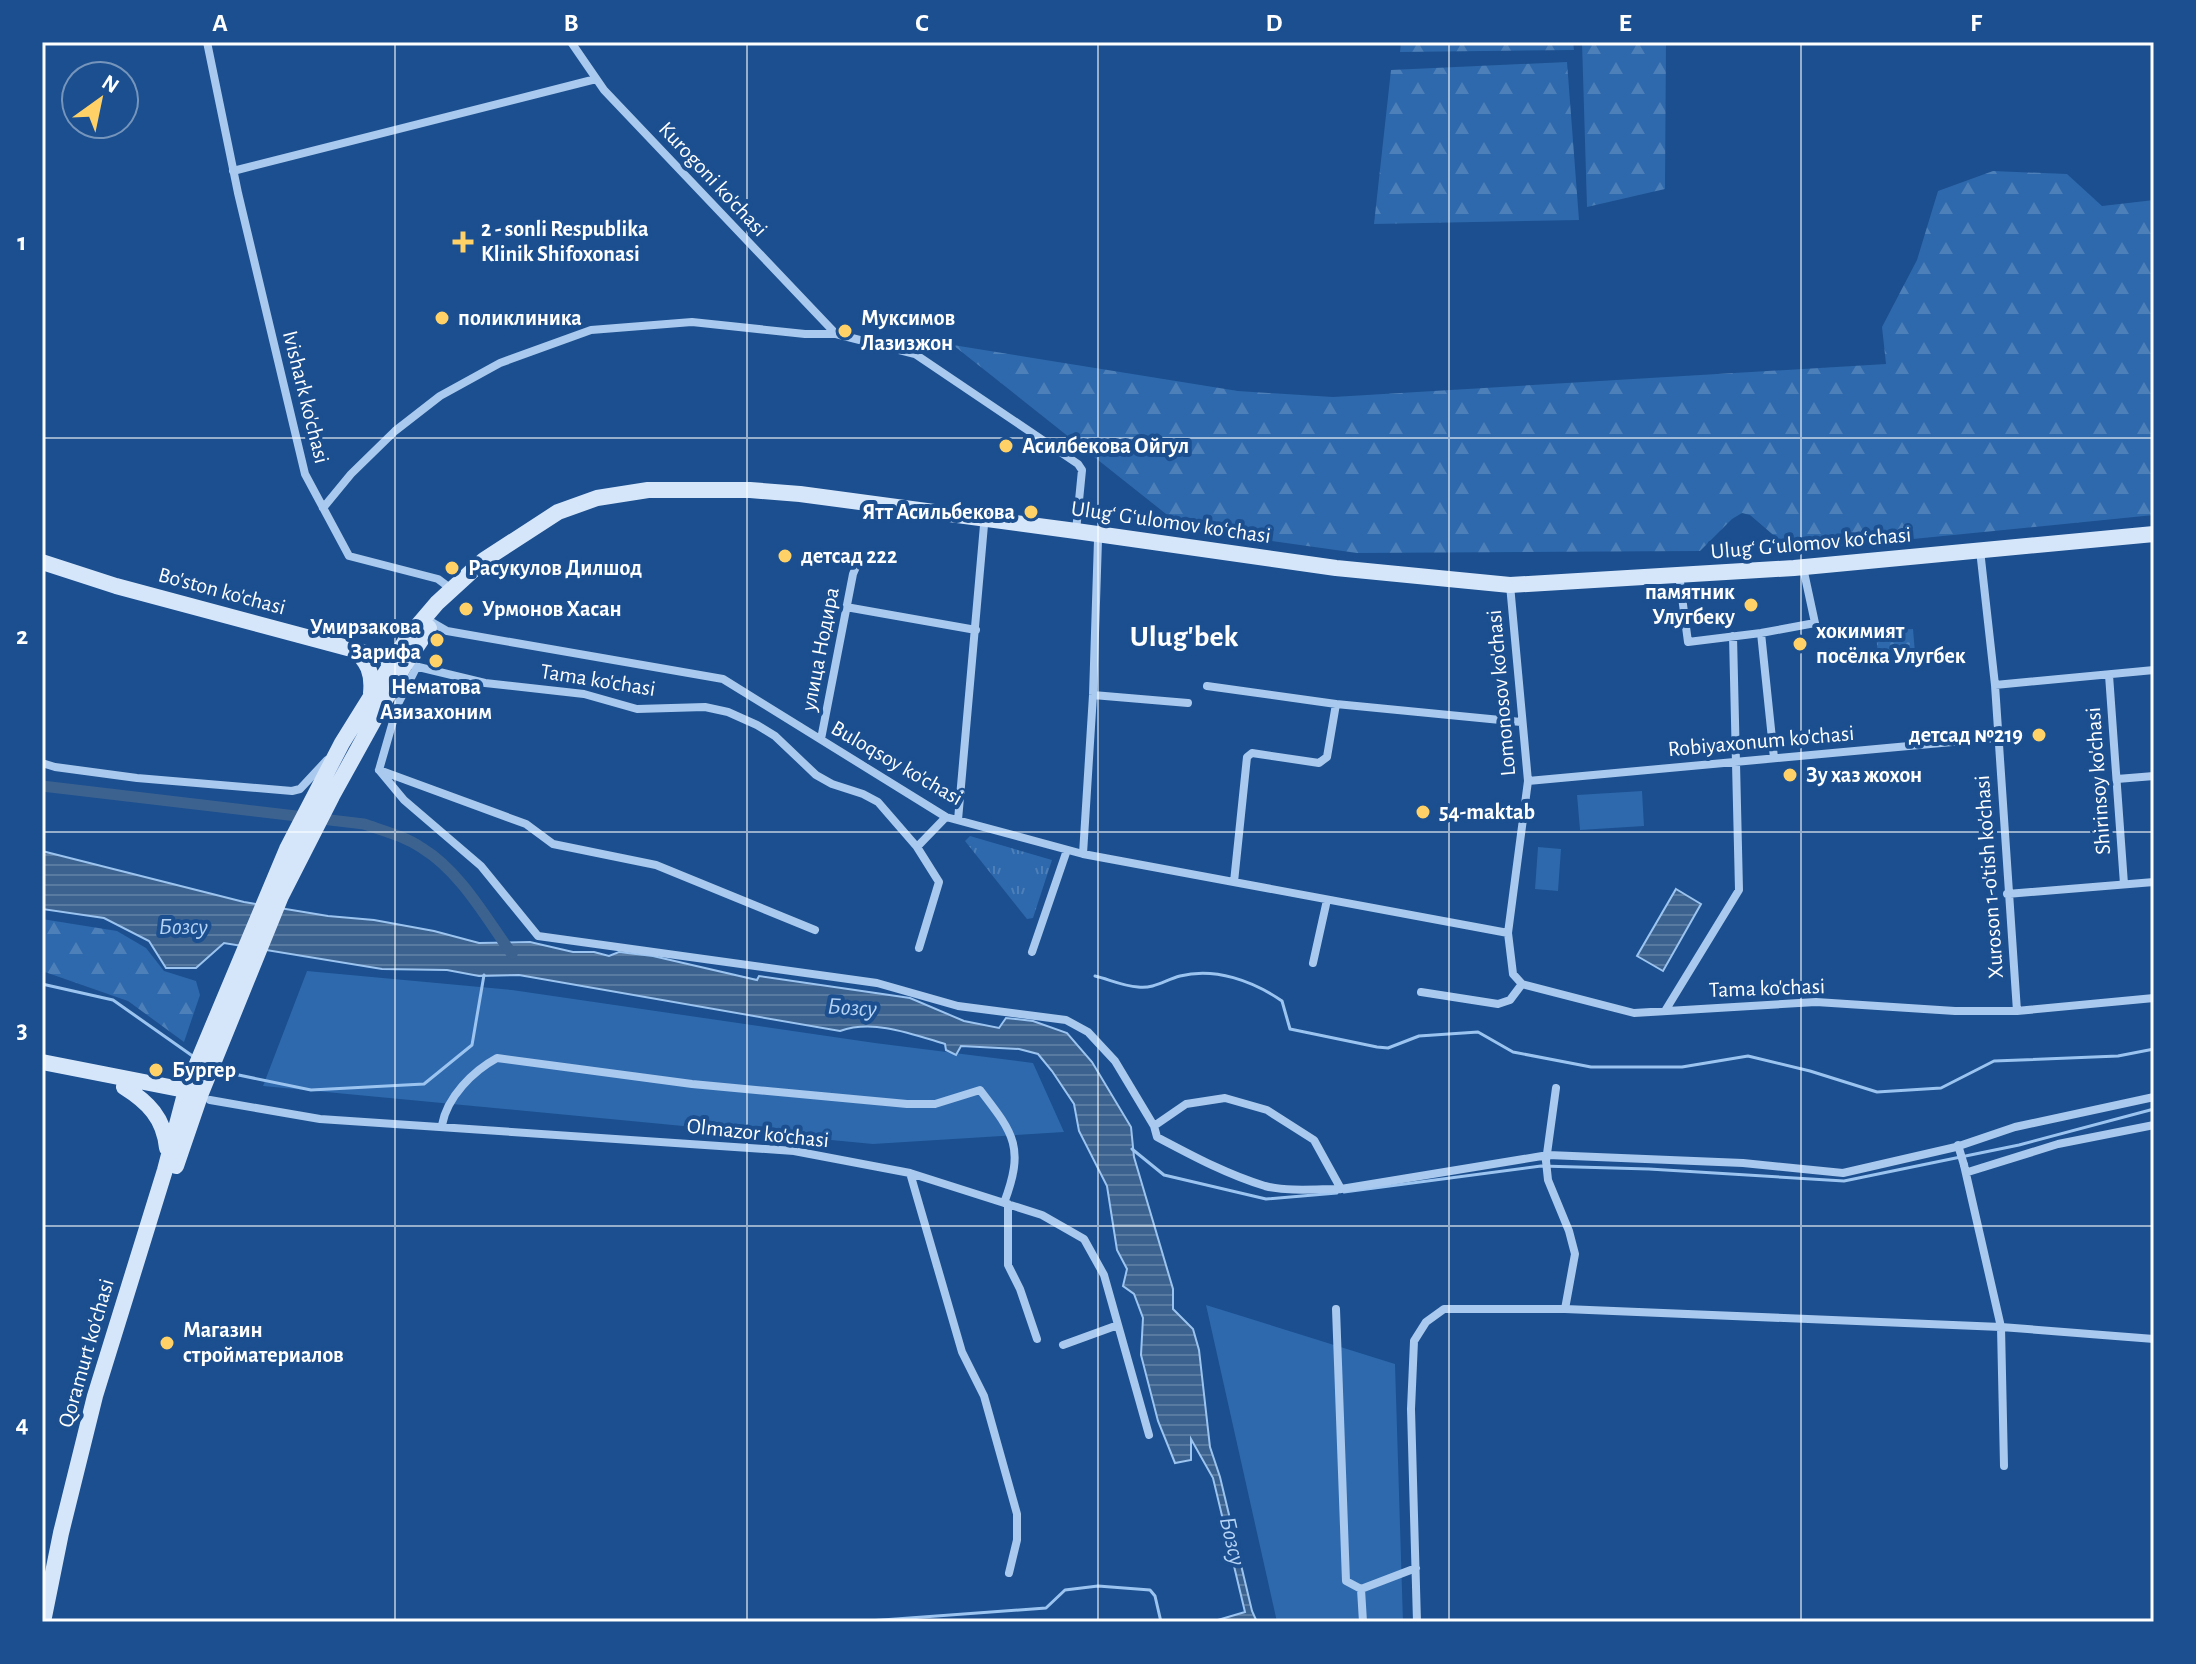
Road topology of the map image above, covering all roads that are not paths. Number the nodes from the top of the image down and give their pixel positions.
1 (207, 42) edge
2 (571, 42) edge
3 (596, 79) junction
4 (233, 171) junction
5 (836, 334) junction
6 (323, 508) junction
7 (984, 525) junction
8 (1076, 531) junction
9 (2154, 536) edge
10 (1098, 540) junction
11 (1980, 553) junction
12 (42, 562) edge
13 (856, 567) dead end
14 (1804, 572) junction
15 (1680, 582) junction
16 (1510, 588) junction
17 (455, 591) junction
18 (846, 607) junction
19 (428, 620) junction
20 (976, 630) junction
21 (1761, 633) junction
22 (1733, 636) junction
23 (350, 647) junction
24 (404, 664) junction
25 (2154, 670) edge
26 (2109, 675) junction
27 (1995, 685) junction
28 (1207, 686) dead end
29 (371, 693) junction
30 (1093, 695) junction
31 (1188, 703) dead end
32 (1336, 704) junction
33 (1521, 722) junction
34 (1996, 738) junction
35 (821, 739) junction
36 (342, 743) junction
37 (1774, 758) junction
38 (1737, 762) junction
39 (42, 763) edge
40 (379, 770) junction
41 (2154, 776) edge
42 (2117, 779) junction
43 (1528, 781) junction
44 (325, 793) junction
45 (946, 817) junction
46 (958, 820) junction
47 (917, 847) junction
48 (1067, 850) junction
49 (1083, 854) junction
50 (1234, 882) junction
51 (2154, 882) edge
52 (2124, 884) junction
53 (2007, 894) junction
54 (1327, 900) junction
55 (815, 930) dead end
56 (1508, 933) junction
57 (919, 948) dead end
58 (1032, 952) dead end
59 (1313, 963) dead end
60 (1522, 984) junction
61 (1421, 992) dead end
62 (2154, 998) edge
63 (1665, 1011) junction
64 (2017, 1011) junction
65 (42, 1062) edge
66 (42, 1070) edge
67 (124, 1087) junction
68 (1556, 1088) dead end
69 (195, 1097) junction
70 (2154, 1097) edge
71 (442, 1125) junction
72 (2154, 1125) edge
73 (1154, 1126) junction
74 (1957, 1146) junction
75 (1547, 1158) junction
76 (1966, 1168) junction
77 (165, 1170) junction
78 (910, 1173) junction
79 (1341, 1189) junction
80 (1006, 1204) junction
81 (1336, 1309) dead end
82 (1565, 1309) junction
83 (1118, 1325) junction
84 (2001, 1327) junction
85 (1037, 1339) dead end
86 (2154, 1339) edge
87 (1063, 1345) dead end
88 (1149, 1435) dead end
89 (2004, 1466) dead end
90 (1416, 1568) junction
91 (1009, 1573) dead end
92 (1361, 1589) junction
93 (43, 1622) edge
94 (49, 1622) edge
95 (1363, 1622) edge
96 (1417, 1622) edge

1 - 4 street, Ivishark ko'chasi
2 - 3 street, Kurogoni ko'chasi
3 - 4 street
3 - 5 street, Kurogoni ko'chasi
4 - 6 street, Ivishark ko'chasi
5 - 6 street
5 - 8 street
6 - 17 street, Ivishark ko'chasi
7 - 10 main road, Ulugʻ Gʻulomov koʻchasi
7 - 17 main road, Ulugʻ Gʻulomov koʻchasi
7 - 20 street
8 - 16 main road, Ulugʻ Gʻulomov koʻchasi
8 - 17 main road, Ulugʻ Gʻulomov koʻchasi
9 - 11 main road, Ulugʻ Gʻulomov koʻchasi
10 - 16 main road, Ulugʻ Gʻulomov koʻchasi
10 - 30 street
11 - 14 main road, Ulugʻ Gʻulomov koʻchasi
11 - 16 main road, Ulugʻ Gʻulomov koʻchasi
11 - 27 street, Хuroson 1-o'tish ko'chasi
12 - 23 main road, Bo'ston ko'chasi
13 - 18 street, улица Нодира
14 - 15 main road, Ulugʻ Gʻulomov koʻchasi
14 - 21 street
15 - 16 main road, Ulugʻ Gʻulomov koʻchasi
15 - 22 street
16 - 33 street, Lomonosov ko'chasi
17 - 19 main road, Ulugʻ Gʻulomov koʻchasi
18 - 20 street
18 - 35 street, улица Нодира
19 - 24 main road, Ulugʻ Gʻulomov koʻchasi
19 - 35 street, Buloqsoy ko'chasi
20 - 46 street
21 - 22 street
21 - 37 street
22 - 38 street
23 - 24 main road, Bo'ston ko'chasi
23 - 29 main road
24 - 29 main road, Ulugʻ Gʻulomov koʻchasi
24 - 40 street
24 - 44 main road, Ulugʻ Gʻulomov koʻchasi
24 - 47 street, Tama ko'chasi
25 - 26 street
26 - 27 street
26 - 42 street, Shirinsoy ko'chasi
27 - 34 street, Хuroson 1-o'tish ko'chasi
28 - 32 street
29 - 36 main road, Ulugʻ Gʻulomov koʻchasi
30 - 31 street
30 - 49 street
32 - 33 street
32 - 50 street
33 - 43 street, Lomonosov ko'chasi
34 - 37 street, Robiyaxonum ko'chasi
34 - 53 street, Хuroson 1-o'tish ko'chasi
35 - 45 street, Buloqsoy ko'chasi
36 - 39 street
36 - 44 main road, Ulugʻ Gʻulomov koʻchasi
37 - 38 street, Robiyaxonum ko'chasi
38 - 43 street, Robiyaxonum ko'chasi
38 - 63 street
40 - 55 street
40 - 73 street
41 - 42 street
42 - 52 street, Shirinsoy ko'chasi
43 - 56 street, Lomonosov ko'chasi
44 - 69 main road
45 - 46 street, Buloqsoy ko'chasi
45 - 47 street
46 - 48 street, Buloqsoy ko'chasi
47 - 57 street, Tama ko'chasi
48 - 49 street, Buloqsoy ko'chasi
48 - 58 street
49 - 50 street, Buloqsoy ko'chasi
50 - 54 street, Buloqsoy ko'chasi
51 - 52 street, Shirinsoy ko'chasi
52 - 53 street, Shirinsoy ko'chasi
53 - 64 street, Хuroson 1-o'tish ko'chasi
54 - 56 street, Buloqsoy ko'chasi
54 - 59 street
56 - 60 street, Lomonosov ko'chasi
60 - 61 street
60 - 63 street, Tama ko'chasi
62 - 64 street, Tama ko'chasi
63 - 64 street, Tama ko'chasi
65 - 69 main road
66 - 67 main road
67 - 69 main road
67 - 77 main road
68 - 75 street
69 - 71 street, Olmazor ko'chasi
69 - 77 main road, Qoramurt ko'chasi
69 - 94 main road, Qoramurt ko'chasi
70 - 74 street
71 - 78 street, Olmazor ko'chasi
71 - 80 street
72 - 76 street
73 - 79 street
73 - 79 street
74 - 75 street
74 - 76 street, bridge
75 - 79 street
75 - 82 street
76 - 84 street
77 - 93 main road, Qoramurt ko'chasi
78 - 80 street, Olmazor ko'chasi
78 - 91 street
80 - 83 street, Olmazor ko'chasi
80 - 85 street
81 - 92 street
82 - 84 street
82 - 90 street
83 - 87 street
83 - 88 street, Olmazor ko'chasi
84 - 86 street
84 - 89 street
90 - 92 street
90 - 96 street
92 - 95 street

